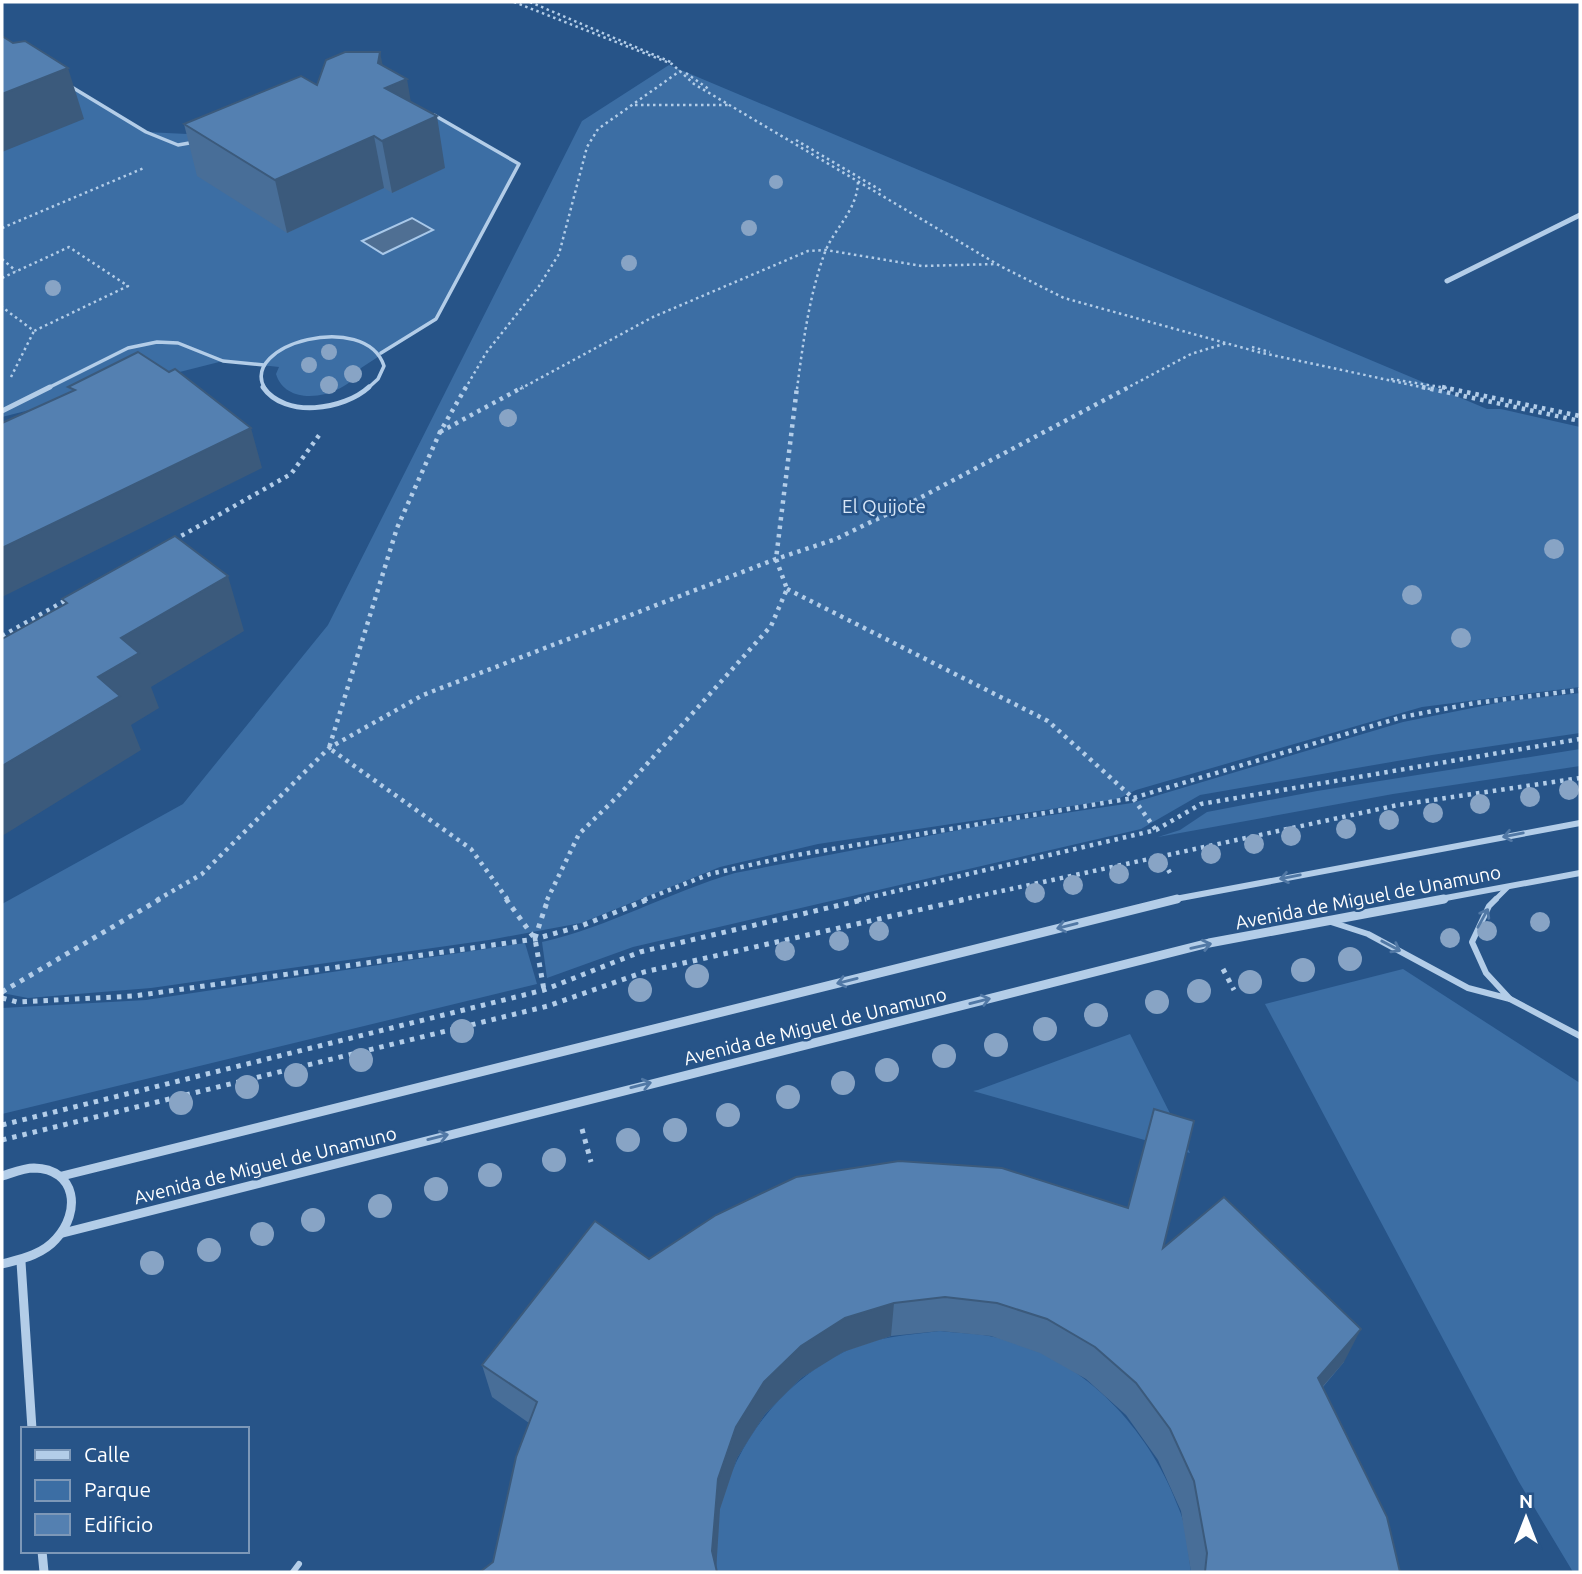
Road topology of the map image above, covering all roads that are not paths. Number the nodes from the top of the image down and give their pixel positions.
1 (59, 79) dead end
2 (422, 108) edge
3 (203, 140) edge
4 (1580, 215) edge
5 (1447, 281) dead end
6 (381, 353) junction
7 (264, 365) junction
8 (2, 411) edge
9 (1580, 822) edge
10 (1580, 873) edge
11 (1508, 886) junction
12 (1328, 920) junction
13 (1510, 999) junction
14 (1580, 1037) edge
15 (2, 1176) edge
16 (62, 1176) junction
17 (63, 1233) junction
18 (21, 1262) junction
19 (2, 1264) edge
20 (32, 1427) edge
21 (42, 1553) edge
22 (299, 1564) dead end
23 (44, 1572) edge
24 (293, 1572) edge

1 - 3 lane
2 - 6 lane
4 - 5 street
6 - 7 lane
6 - 7 lane
7 - 8 lane
9 -> 16 street, Avenida de Miguel de Unamuno
10 - 11 street, Avenida de Miguel de Unamuno
11 - 12 street, Avenida de Miguel de Unamuno
13 -> 11 lane
12 -> 13 lane
17 -> 12 street, Avenida de Miguel de Unamuno
13 - 14 lane
15 - 16 street
16 - 17 street
17 - 18 street
18 - 19 street
18 - 20 street
21 - 23 street
22 - 24 lane

